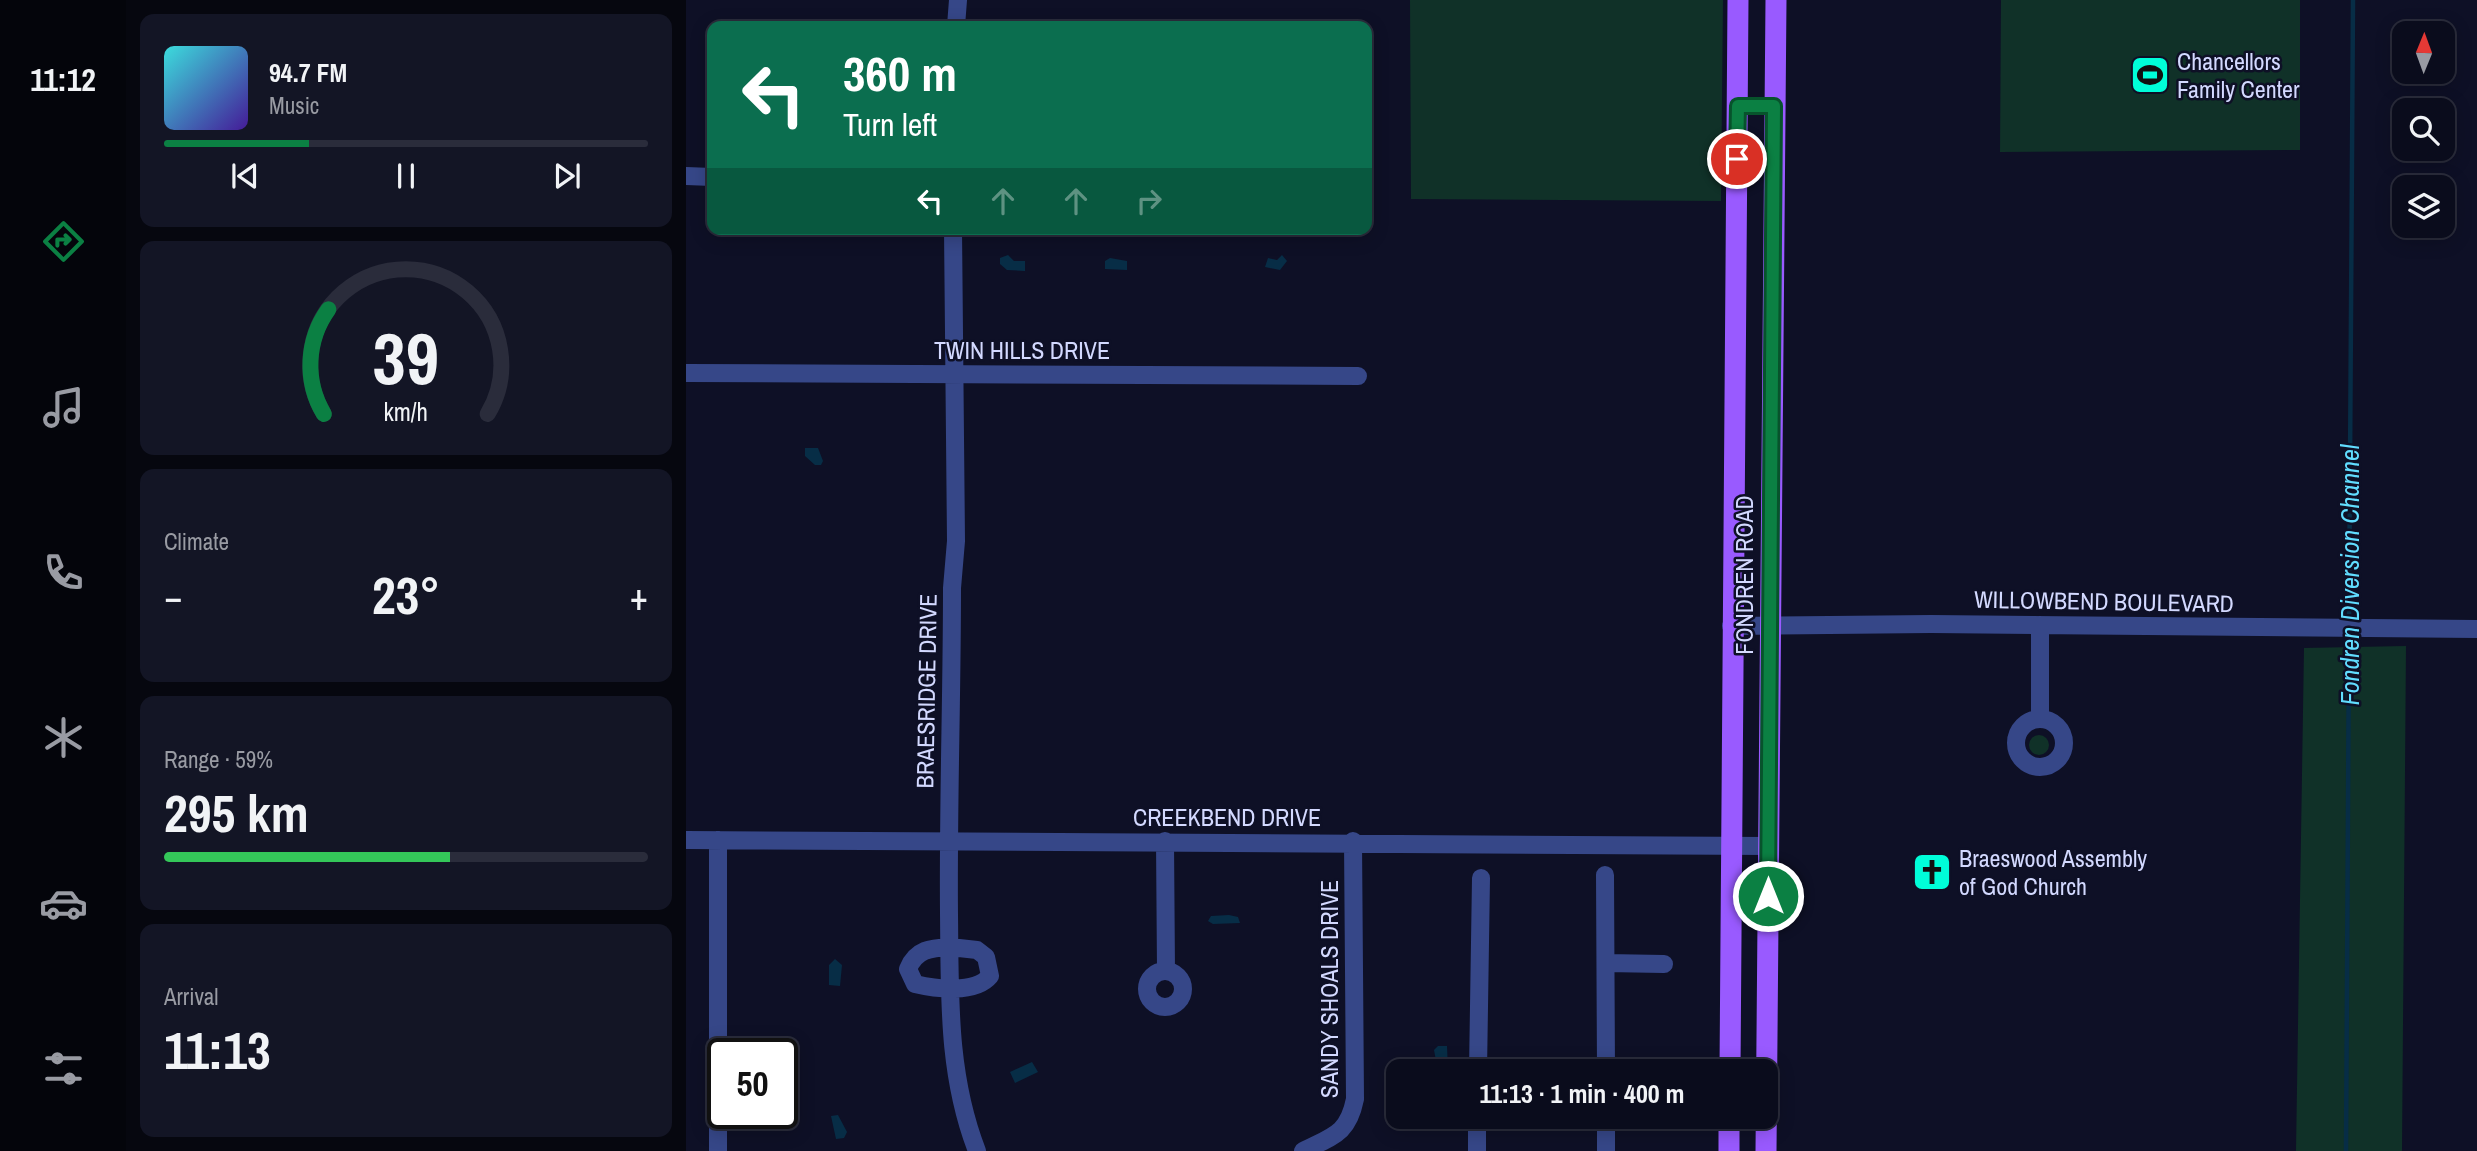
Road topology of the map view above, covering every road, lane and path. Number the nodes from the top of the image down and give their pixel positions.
1 (958, 0) edge
2 (1738, 0) edge
3 (1776, 0) edge
4 (956, 21) edge
5 (1738, 106) junction
6 (1774, 106) junction
7 (686, 176) edge
8 (707, 177) edge
9 (953, 235) edge
10 (1736, 321) junction
11 (1773, 321) junction
12 (686, 373) edge
13 (953, 374) junction
14 (1358, 376) dead end
15 (2040, 625) junction
16 (1731, 626) junction
17 (1769, 626) junction
18 (2477, 629) edge
19 (2040, 719) dead end
20 (686, 840) edge
21 (718, 840) junction
22 (949, 841) junction
23 (1165, 841) junction
24 (1353, 841) junction
25 (1731, 845) junction
26 (1769, 846) junction
27 (1605, 874) dead end
28 (1481, 878) dead end
29 (950, 947) junction
30 (1606, 963) junction
31 (1664, 964) dead end
32 (1166, 971) dead end
33 (948, 987) junction
34 (1478, 1059) edge
35 (1606, 1059) edge
36 (1730, 1059) edge
37 (1766, 1059) edge
38 (1477, 1129) edge
39 (1606, 1129) edge
40 (1729, 1129) edge
41 (1766, 1129) edge
42 (718, 1151) edge
43 (977, 1151) edge
44 (1303, 1151) edge
45 (1477, 1151) edge
46 (1606, 1151) edge
47 (1729, 1151) edge
48 (1766, 1151) edge

1 - 4 street
2 - 5 main road, FONDREN ROAD
3 - 6 main road, FONDREN ROAD
5 - 6 main road
5 - 10 main road, FONDREN ROAD
6 - 11 main road, FONDREN ROAD
7 - 8 street
9 - 13 street, BRAESRIDGE DRIVE
10 - 11 main road
10 - 16 main road, FONDREN ROAD
11 - 17 main road, FONDREN ROAD
12 - 13 street, TWIN HILLS DRIVE
13 - 14 street, TWIN HILLS DRIVE
13 - 22 street, BRAESRIDGE DRIVE
15 - 17 street, WILLOWBEND BOULEVARD
15 - 18 street, WILLOWBEND BOULEVARD
15 - 19 street
16 - 17 street, WILLOWBEND BOULEVARD
16 - 25 main road, FONDREN ROAD
17 - 26 main road, FONDREN ROAD
20 - 21 street, CREEKBEND DRIVE
21 - 22 street, CREEKBEND DRIVE
21 - 42 street
22 - 23 street, CREEKBEND DRIVE
22 - 29 street, BRAESRIDGE DRIVE
23 - 24 street, CREEKBEND DRIVE
23 - 32 street
24 - 25 street, CREEKBEND DRIVE
24 - 44 street, SANDY SHOALS DRIVE
25 - 26 street, CREEKBEND DRIVE
25 - 36 main road, FONDREN ROAD
26 - 37 main road, FONDREN ROAD
27 - 30 street
28 - 34 street
29 - 33 street, BRAESRIDGE DRIVE
29 - 33 street
29 - 33 street
30 - 31 street
30 - 35 street
33 - 43 street, BRAESRIDGE DRIVE
38 - 45 street
39 - 46 street
40 - 47 main road
41 - 48 main road, FONDREN ROAD

